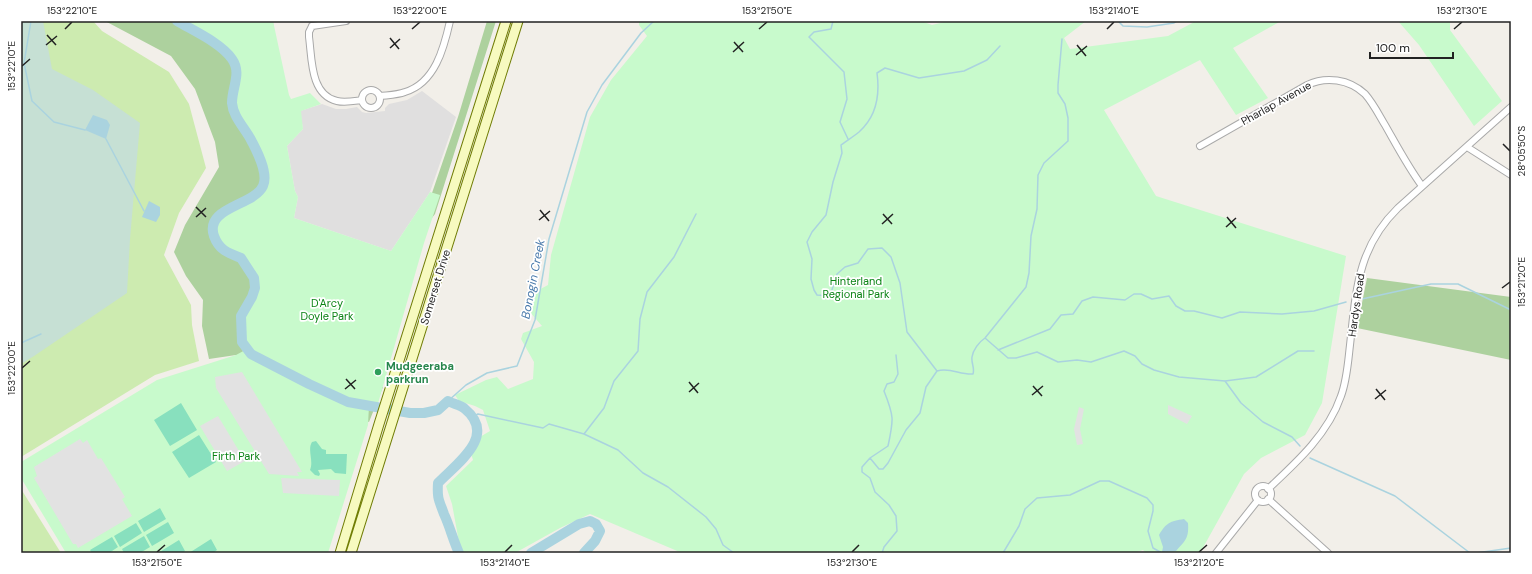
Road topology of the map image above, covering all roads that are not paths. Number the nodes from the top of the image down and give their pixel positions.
1 (346, 21) edge
2 (450, 21) edge
3 (506, 21) edge
4 (518, 21) edge
5 (310, 23) edge
6 (380, 96) junction
7 (362, 100) junction
8 (1511, 107) edge
9 (1200, 146) dead end
10 (1467, 146) junction
11 (1511, 175) edge
12 (1422, 186) junction
13 (446, 214) junction
14 (456, 217) junction
15 (1268, 488) junction
16 (1268, 499) junction
17 (1258, 500) junction
18 (340, 553) edge
19 (351, 553) edge
20 (1216, 553) edge
21 (1328, 553) edge

1 - 5 street
2 - 6 street
3 - 13 main road, Somerset Drive
4 - 14 main road, Somerset Drive
5 - 7 street
6 - 7 street
6 - 7 street
8 - 10 street, Hardys Road
9 - 12 street, Pharlap Avenue
10 - 11 street
10 - 12 street, Hardys Road
12 - 15 street, Hardys Road
13 - 14 main road
13 - 18 main road, Somerset Drive
14 - 19 main road, Somerset Drive
15 - 16 street
15 - 17 street
16 - 17 street
16 - 21 street
17 - 20 street

